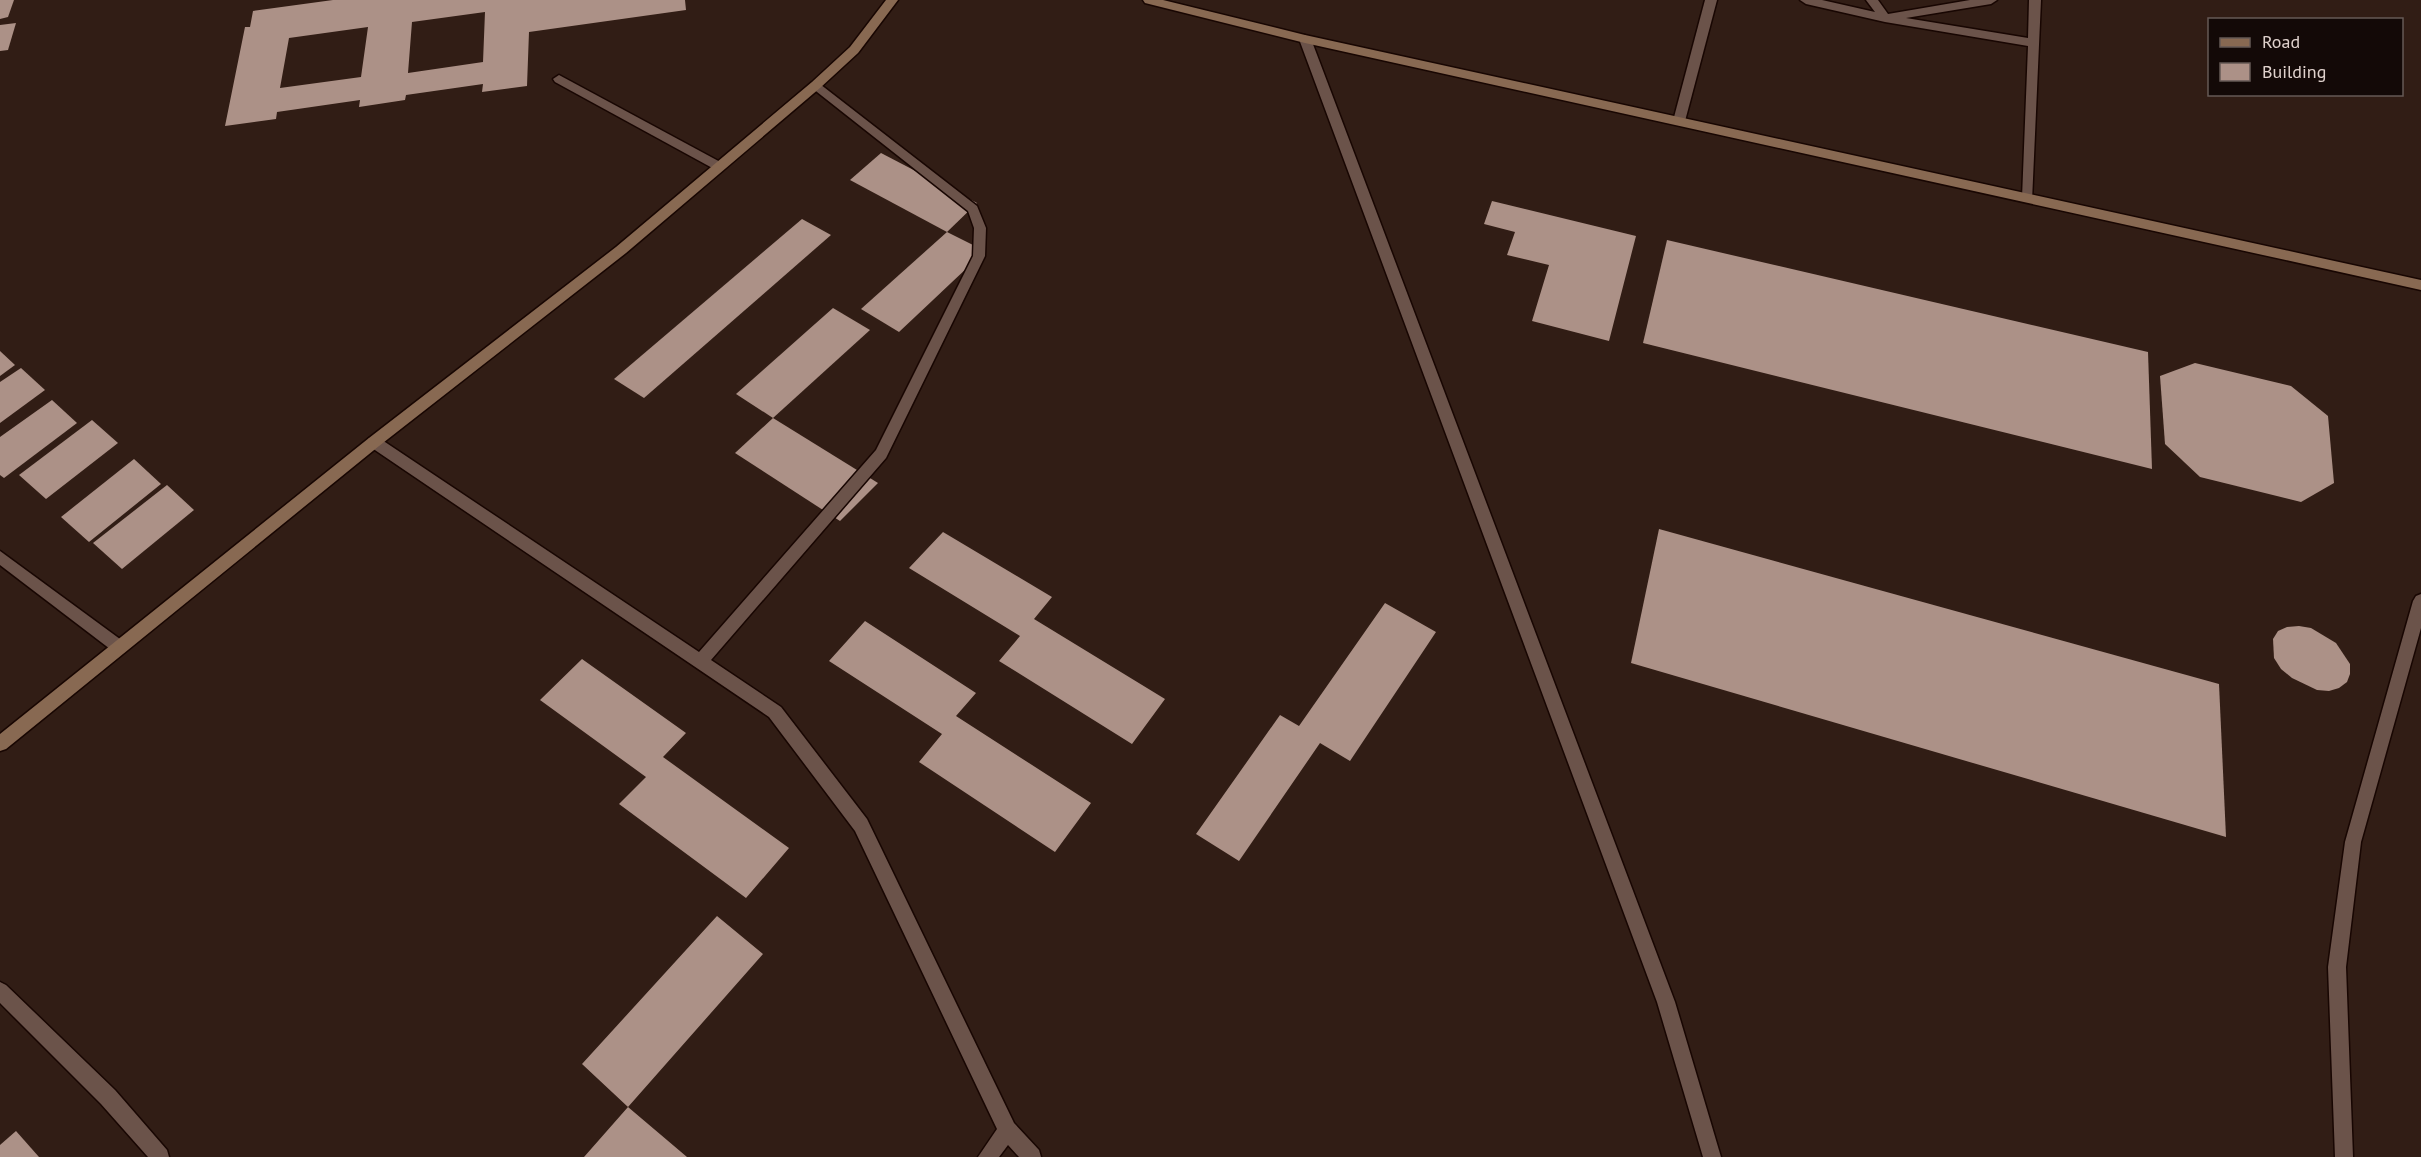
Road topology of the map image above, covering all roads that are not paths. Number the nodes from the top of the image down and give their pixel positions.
1 (892, 0) edge
2 (1149, 0) edge
3 (1711, 0) edge
4 (1806, 0) edge
5 (1872, 0) edge
6 (1991, 0) edge
7 (2035, 0) edge
8 (1885, 18) junction
9 (1305, 39) junction
10 (2033, 43) junction
11 (559, 80) dead end
12 (816, 86) junction
13 (1679, 121) junction
14 (720, 167) junction
15 (2028, 198) junction
16 (2421, 285) edge
17 (374, 442) junction
18 (0, 557) edge
19 (2421, 601) edge
20 (118, 647) junction
21 (701, 662) junction
22 (0, 744) edge
23 (0, 991) edge
24 (1007, 1130) junction
25 (160, 1157) edge
26 (987, 1157) edge
27 (1032, 1157) edge
28 (1712, 1157) edge
29 (2344, 1157) edge

1 - 12 street
2 - 9 street
3 - 13 street
4 - 8 street
5 - 8 street
6 - 8 street
7 - 10 street
8 - 10 street
9 - 13 street
9 - 28 street
10 - 15 street
11 - 14 street
12 - 14 street
12 - 21 street
13 - 15 street
14 - 17 street
15 - 16 street
17 - 20 street
17 - 21 street
18 - 20 street
19 - 29 street
20 - 22 street
21 - 24 street
23 - 25 street
24 - 26 street
24 - 27 street

